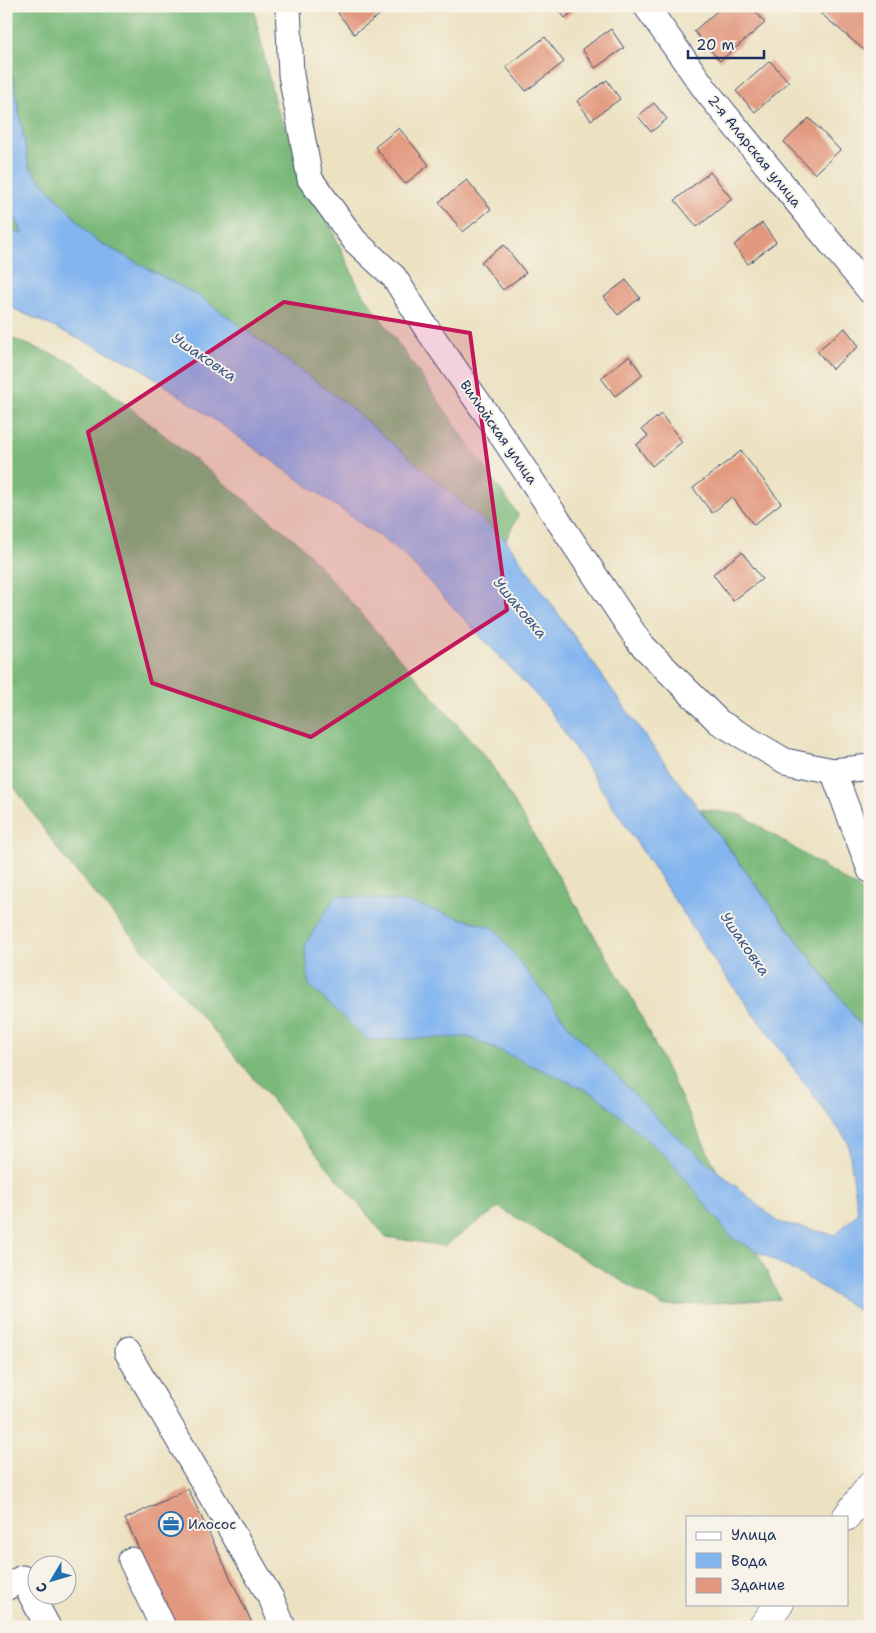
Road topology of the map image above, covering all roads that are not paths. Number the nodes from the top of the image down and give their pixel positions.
1 (288, 6) edge
2 (646, 6) edge
3 (870, 290) edge
4 (870, 767) edge
5 (833, 771) junction
6 (870, 870) edge
7 (127, 1352) dead end
8 (867, 1489) edge
9 (847, 1516) edge
10 (131, 1560) dead end
11 (6, 1588) edge
12 (778, 1606) edge
13 (48, 1627) edge
14 (163, 1627) edge
15 (283, 1627) edge
16 (762, 1627) edge

1 - 5 street, Вилюйская улица
2 - 3 street, 2-я Аларская улица
4 - 5 street, Вилюйская улица
5 - 6 street
7 - 15 street
8 - 9 main road
10 - 14 street
11 - 13 street
12 - 16 main road

